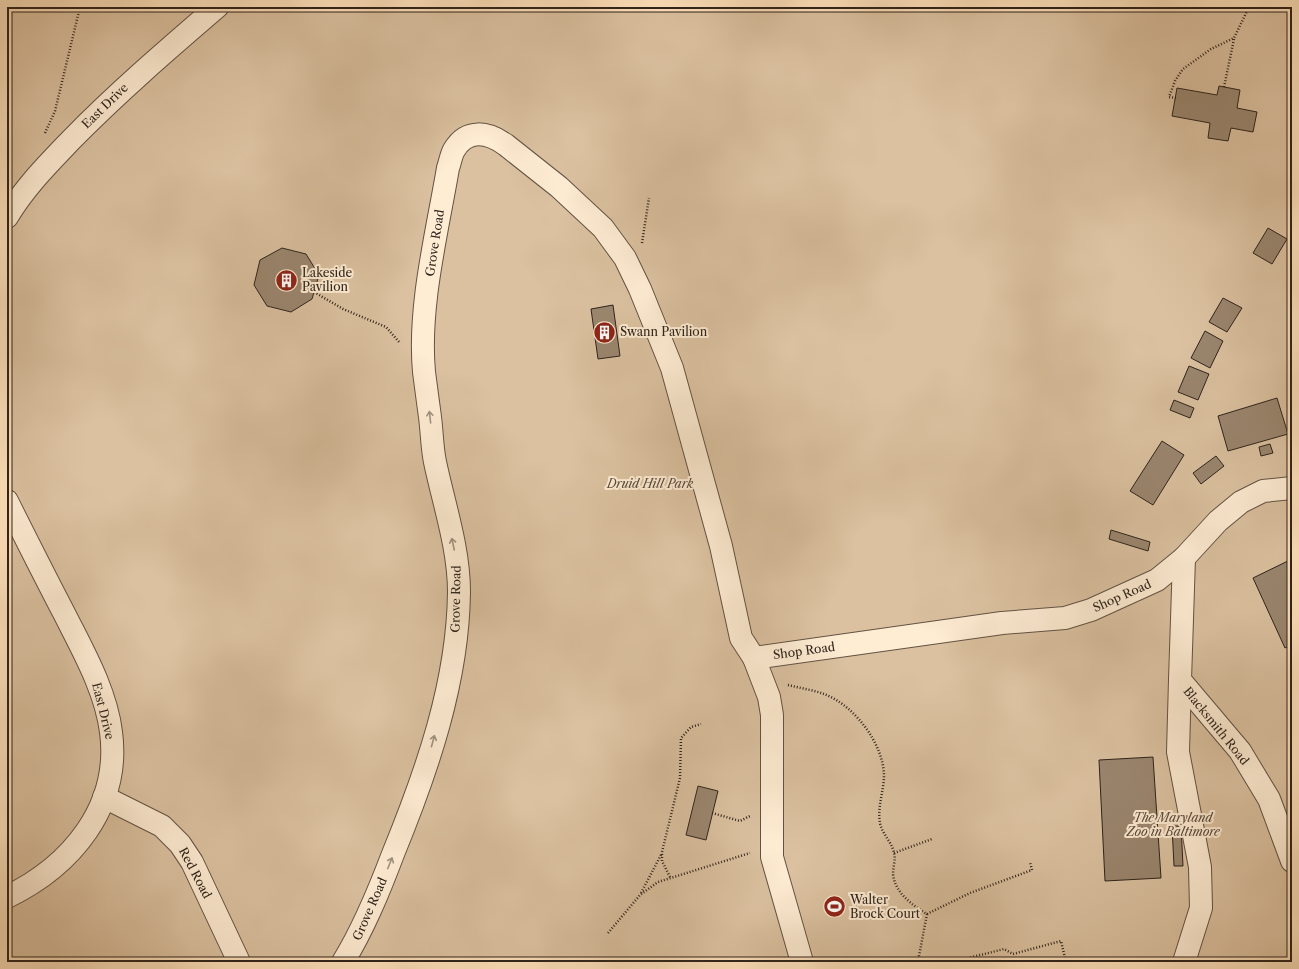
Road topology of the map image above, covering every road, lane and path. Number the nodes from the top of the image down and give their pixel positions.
1 (80, 7) edge
2 (216, 7) edge
3 (1249, 7) edge
4 (1234, 38) junction
5 (1224, 87) dead end
6 (1176, 98) dead end
7 (43, 139) dead end
8 (649, 198) dead end
9 (7, 217) edge
10 (627, 262) junction
11 (314, 292) dead end
12 (424, 369) junction
13 (1292, 488) edge
14 (7, 501) edge
15 (1184, 558) junction
16 (754, 658) junction
17 (1180, 680) junction
18 (764, 682) junction
19 (701, 724) dead end
20 (104, 797) junction
21 (712, 813) dead end
22 (740, 821) dead end
23 (932, 839) dead end
24 (662, 852) junction
25 (752, 852) dead end
26 (894, 853) junction
27 (1292, 861) edge
28 (1030, 862) dead end
29 (670, 877) junction
30 (640, 895) junction
31 (7, 897) edge
32 (927, 914) junction
33 (608, 933) dead end
34 (239, 962) edge
35 (344, 962) edge
36 (802, 962) edge
37 (921, 962) edge
38 (953, 962) edge
39 (1066, 962) edge
40 (1184, 962) edge

1 - 7 path
2 - 9 street, East Drive
3 - 4 path
4 - 5 path
4 - 6 path
8 - 10 path
10 - 12 street, Grove Road
10 - 16 street, Grove Road
11 - 12 path
35 -> 12 street, Grove Road
13 - 15 street, Shop Road
14 - 20 street, East Drive
15 - 16 street, Shop Road
15 - 17 street, Blacksmith Road
16 - 18 street, Shop Road
17 - 27 street, Blacksmith Road
17 - 40 street
18 - 26 path
18 - 36 street, Shop Road
19 - 24 path
20 - 31 street, East Drive
20 - 34 street, Red Road
21 - 22 path
23 - 26 path
24 - 29 path
24 - 30 path
25 - 29 path
26 - 32 path
28 - 32 path
29 - 30 path
30 - 33 path
32 - 37 path
38 - 39 path

